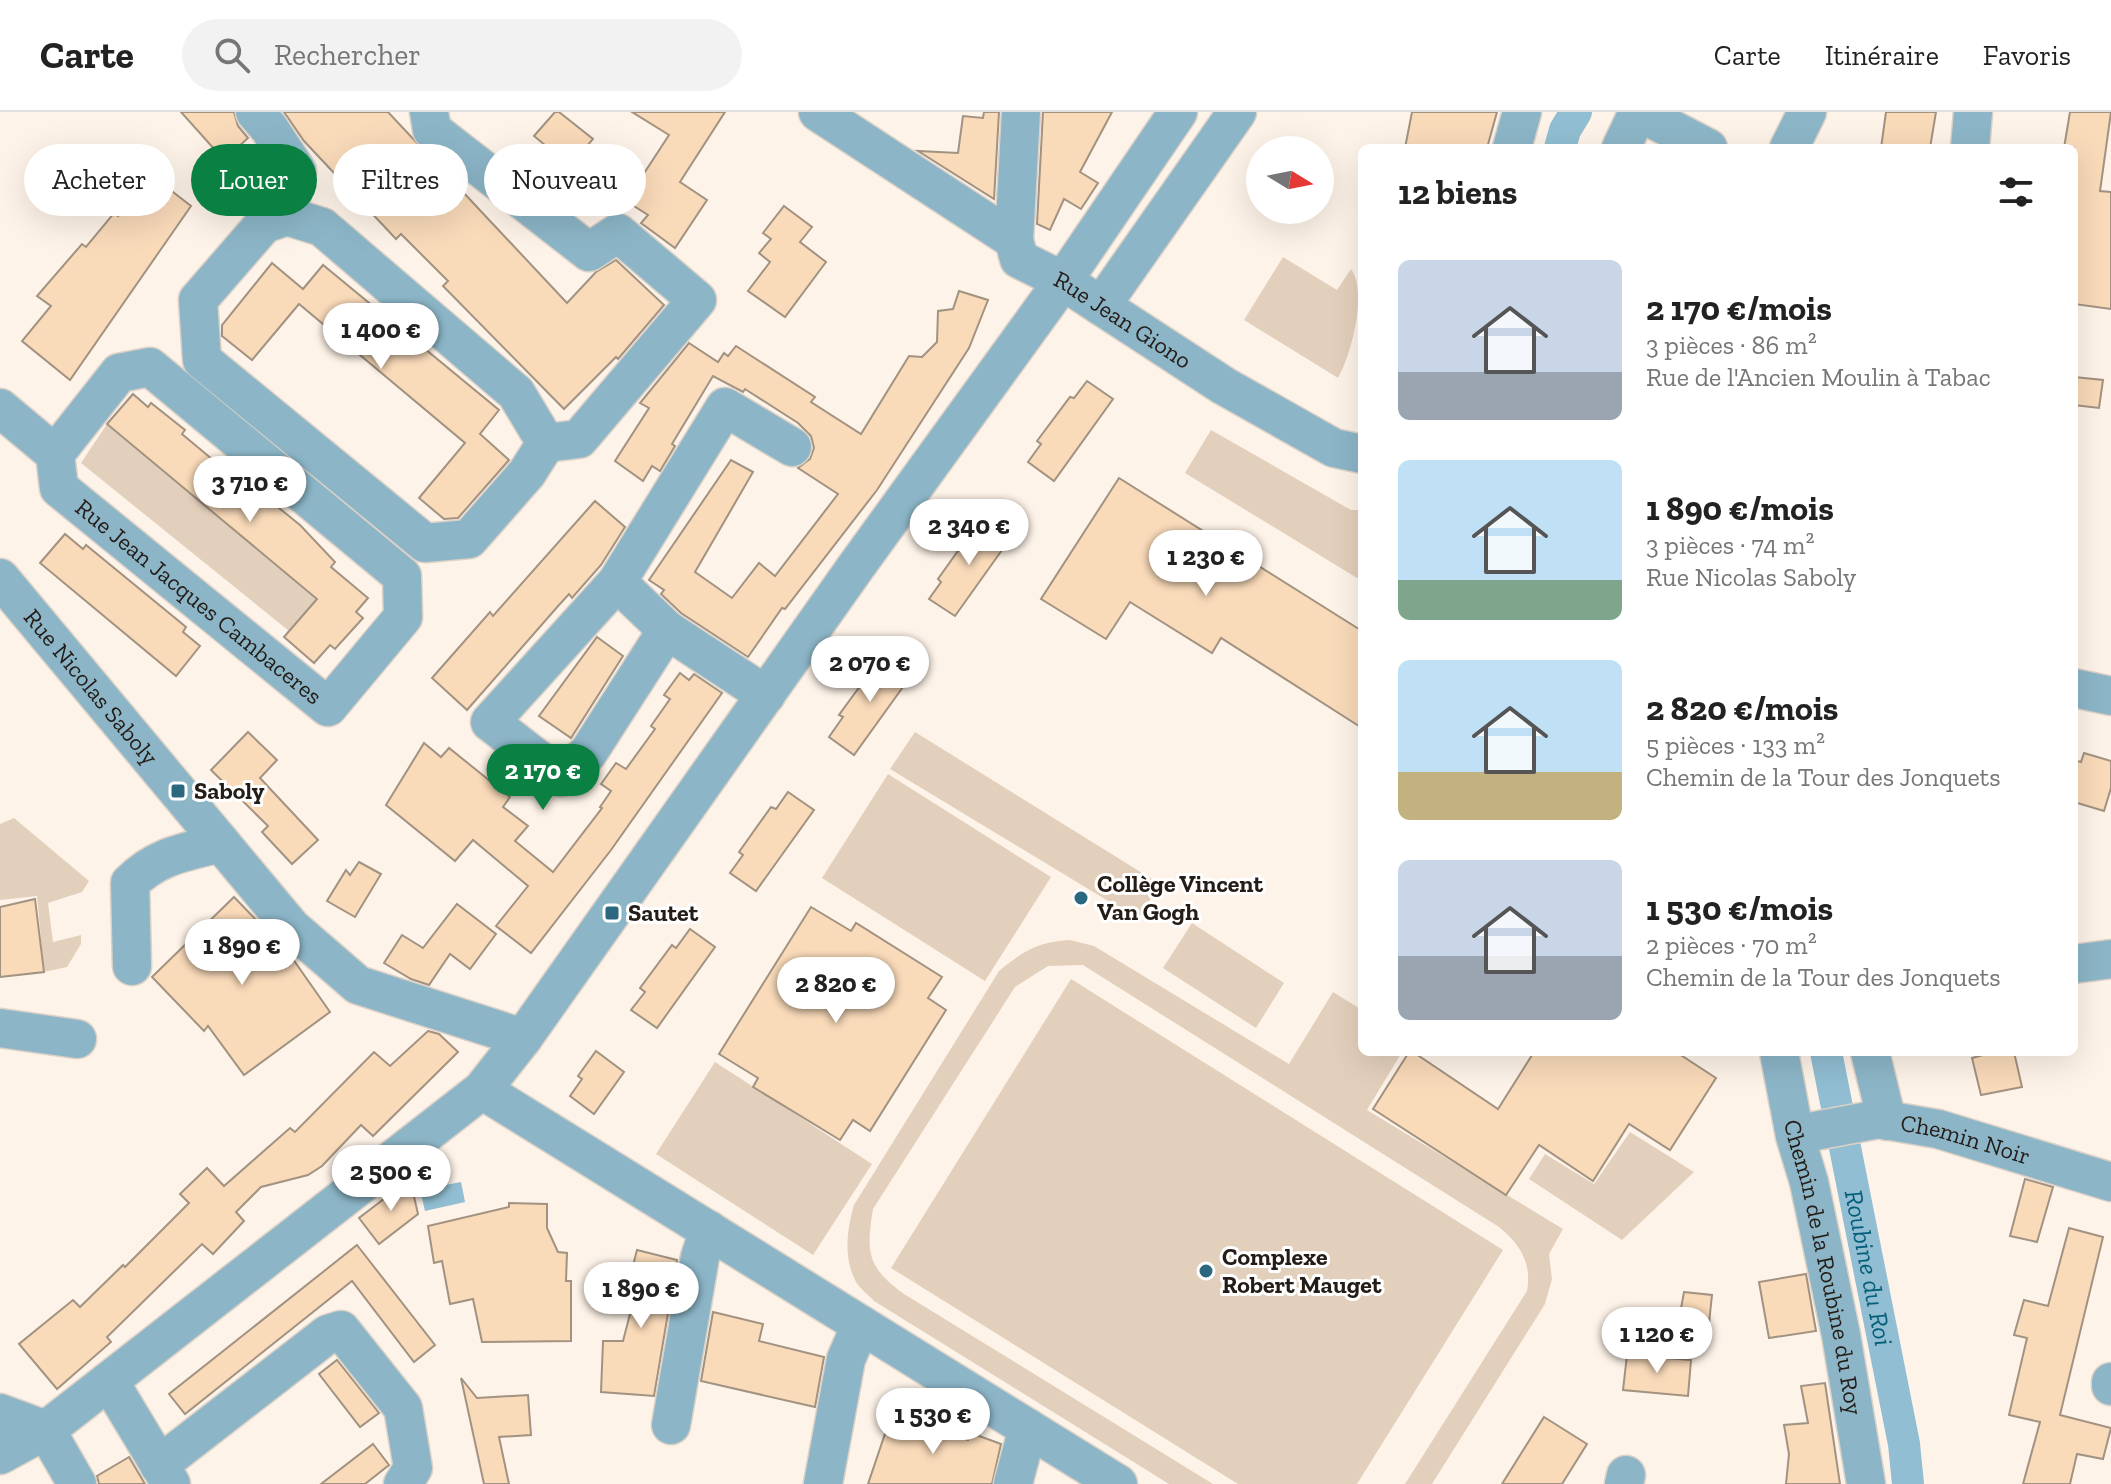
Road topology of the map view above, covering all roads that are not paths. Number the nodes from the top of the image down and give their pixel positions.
1 (255, 112) edge
2 (429, 112) edge
3 (818, 112) edge
4 (1021, 112) edge
5 (1178, 112) edge
6 (1237, 112) edge
7 (1522, 112) edge
8 (1638, 112) edge
9 (1807, 112) edge
10 (1973, 112) edge
11 (279, 144) edge
12 (1513, 144) edge
13 (1623, 144) edge
14 (1700, 144) edge
15 (1791, 144) edge
16 (1970, 144) edge
17 (287, 216) joint
18 (1014, 240) junction
19 (1063, 281) junction
20 (1101, 306) junction
21 (0, 408) edge
22 (546, 443) junction
23 (792, 447) dead end
24 (1358, 453) edge
25 (55, 454) junction
26 (0, 578) edge
27 (617, 582) junction
28 (667, 630) junction
29 (2078, 689) edge
30 (766, 695) junction
31 (2111, 696) edge
32 (221, 843) junction
33 (2111, 959) edge
34 (2078, 963) edge
35 (132, 966) dead end
36 (0, 1028) edge
37 (523, 1038) junction
38 (77, 1039) dead end
39 (1780, 1056) edge
40 (1871, 1056) edge
41 (482, 1090) junction
42 (1883, 1120) junction
43 (1815, 1131) dead end
44 (2111, 1182) edge
45 (709, 1230) junction
46 (861, 1325) junction
47 (109, 1381) junction
48 (0, 1413) edge
49 (671, 1425) dead end
50 (1028, 1428) junction
51 (46, 1430) junction
52 (0, 1455) edge
53 (165, 1474) edge
54 (77, 1484) edge
55 (403, 1484) edge
56 (823, 1484) edge
57 (1013, 1484) edge
58 (1118, 1484) edge
59 (1866, 1484) edge

1 - 11 street
2 - 22 street
3 - 18 street
4 - 18 street
5 - 19 street, Rue Jean Giono
6 - 20 street
7 - 12 street
8 - 13 street
8 - 14 street
9 - 15 street
10 - 16 street
17 - 22 street
17 - 22 street
18 - 19 street
19 - 20 street, Rue Jean Giono
19 - 30 street
20 - 24 street, Rue Jean Giono
21 - 25 street
23 - 27 street
25 - 25 street, Rue Jean Jacques Cambaceres
26 - 32 street, Rue Nicolas Saboly
27 - 28 street
27 - 28 street
28 - 30 street
29 - 31 street
30 - 37 street
32 - 35 street
32 - 37 street, Rue Nicolas Saboly
33 - 34 street
36 - 38 street
37 - 41 street
39 - 59 street, Chemin de la Roubine du Roy
40 - 42 street
41 - 45 street
41 - 47 street
42 - 43 street, Chemin Noir
42 - 44 street, Chemin Noir
45 - 46 street
45 - 49 street
46 - 50 street
46 - 56 street
47 - 51 street
47 - 53 street
48 - 51 street
50 - 57 street
50 - 58 street
51 - 52 street
51 - 54 street
53 - 55 street

